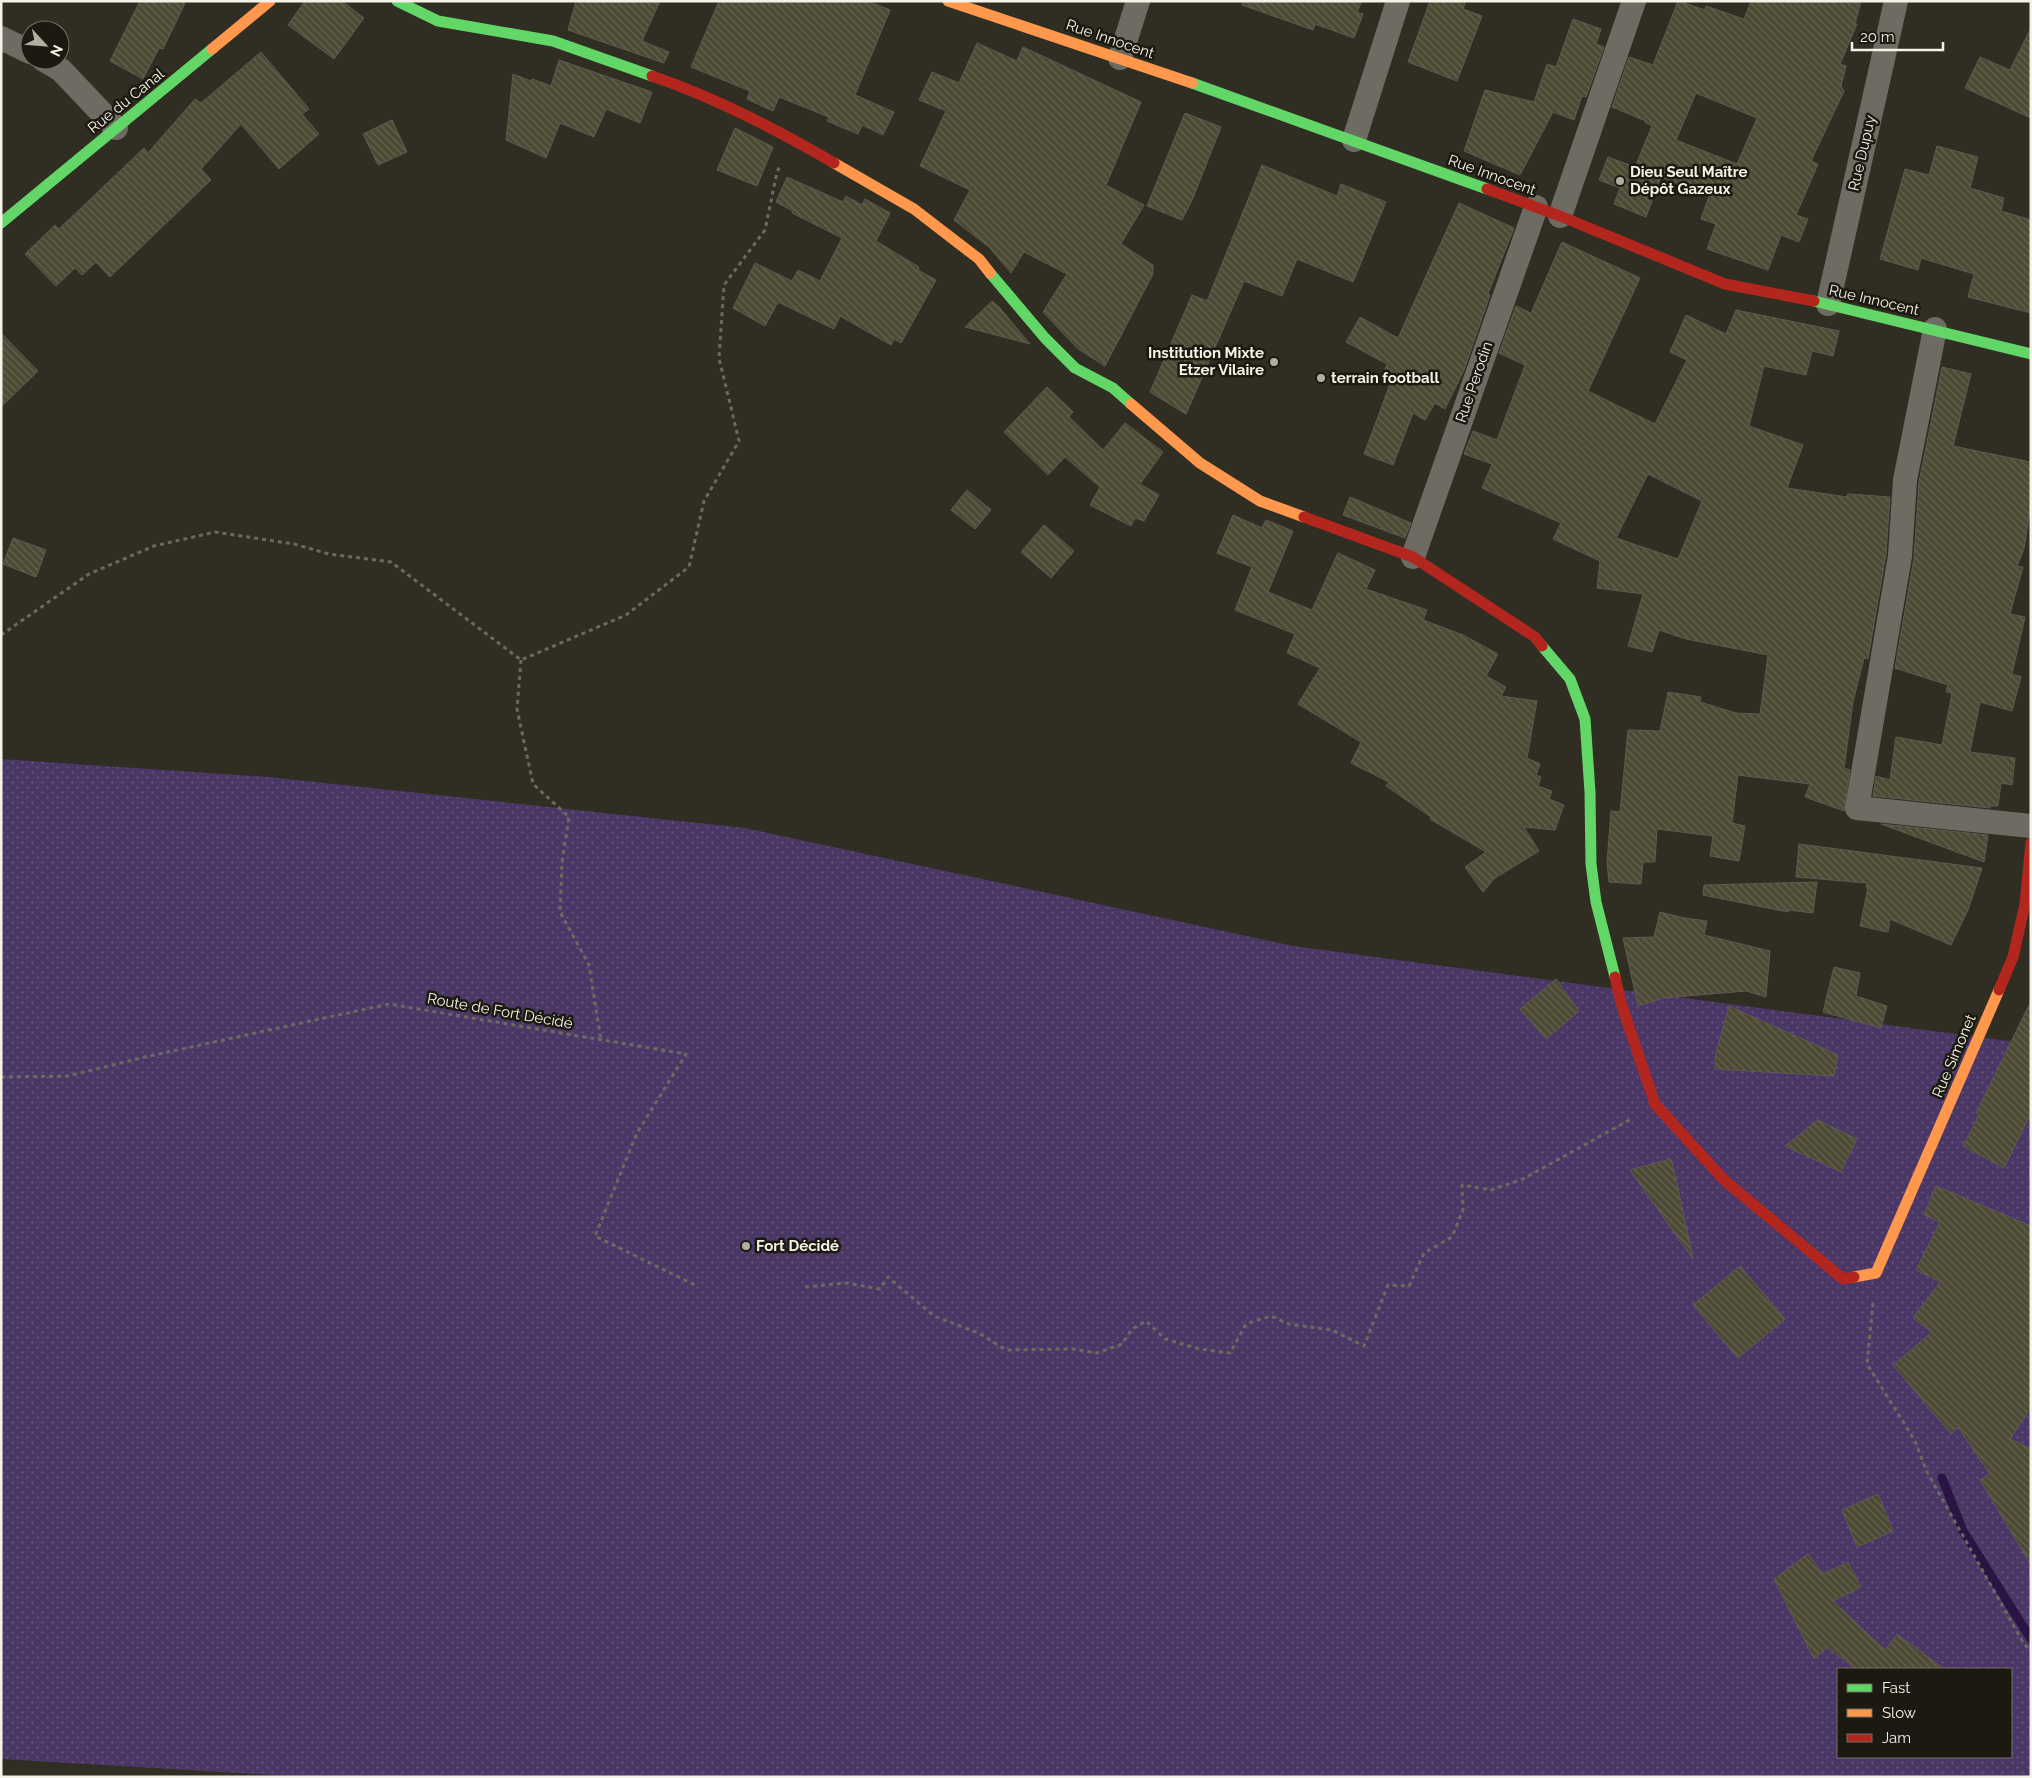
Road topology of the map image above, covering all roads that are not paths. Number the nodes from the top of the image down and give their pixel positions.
1 (270, 1) edge
2 (397, 1) edge
3 (948, 1) edge
4 (1138, 1) edge
5 (1398, 1) edge
6 (1634, 1) edge
7 (1896, 1) edge
8 (1, 38) edge
9 (20, 47) edge
10 (1120, 58) junction
11 (62, 70) edge
12 (116, 128) junction
13 (1354, 140) junction
14 (1536, 207) junction
15 (1560, 216) junction
16 (1, 223) edge
17 (1828, 304) junction
18 (1935, 329) junction
19 (2031, 354) edge
20 (1413, 557) junction
21 (2031, 826) edge
22 (2030, 849) edge

1 - 12 street, Rue du Canal
2 - 20 street
3 - 10 street, Rue Innocent
4 - 10 street
5 - 13 street
6 - 15 street
7 - 17 street, Rue Dupuy
8 - 9 street
10 - 13 street, Rue Innocent
11 - 12 street
12 - 16 street, Rue du Canal
13 - 14 street, Rue Innocent
14 - 15 street, Rue Innocent
14 - 20 street, Rue Perodin
15 - 17 street, Rue Innocent
17 - 18 street, Rue Innocent
18 - 19 street, Rue Innocent
18 - 21 street
20 - 22 street, Rue Simonet

